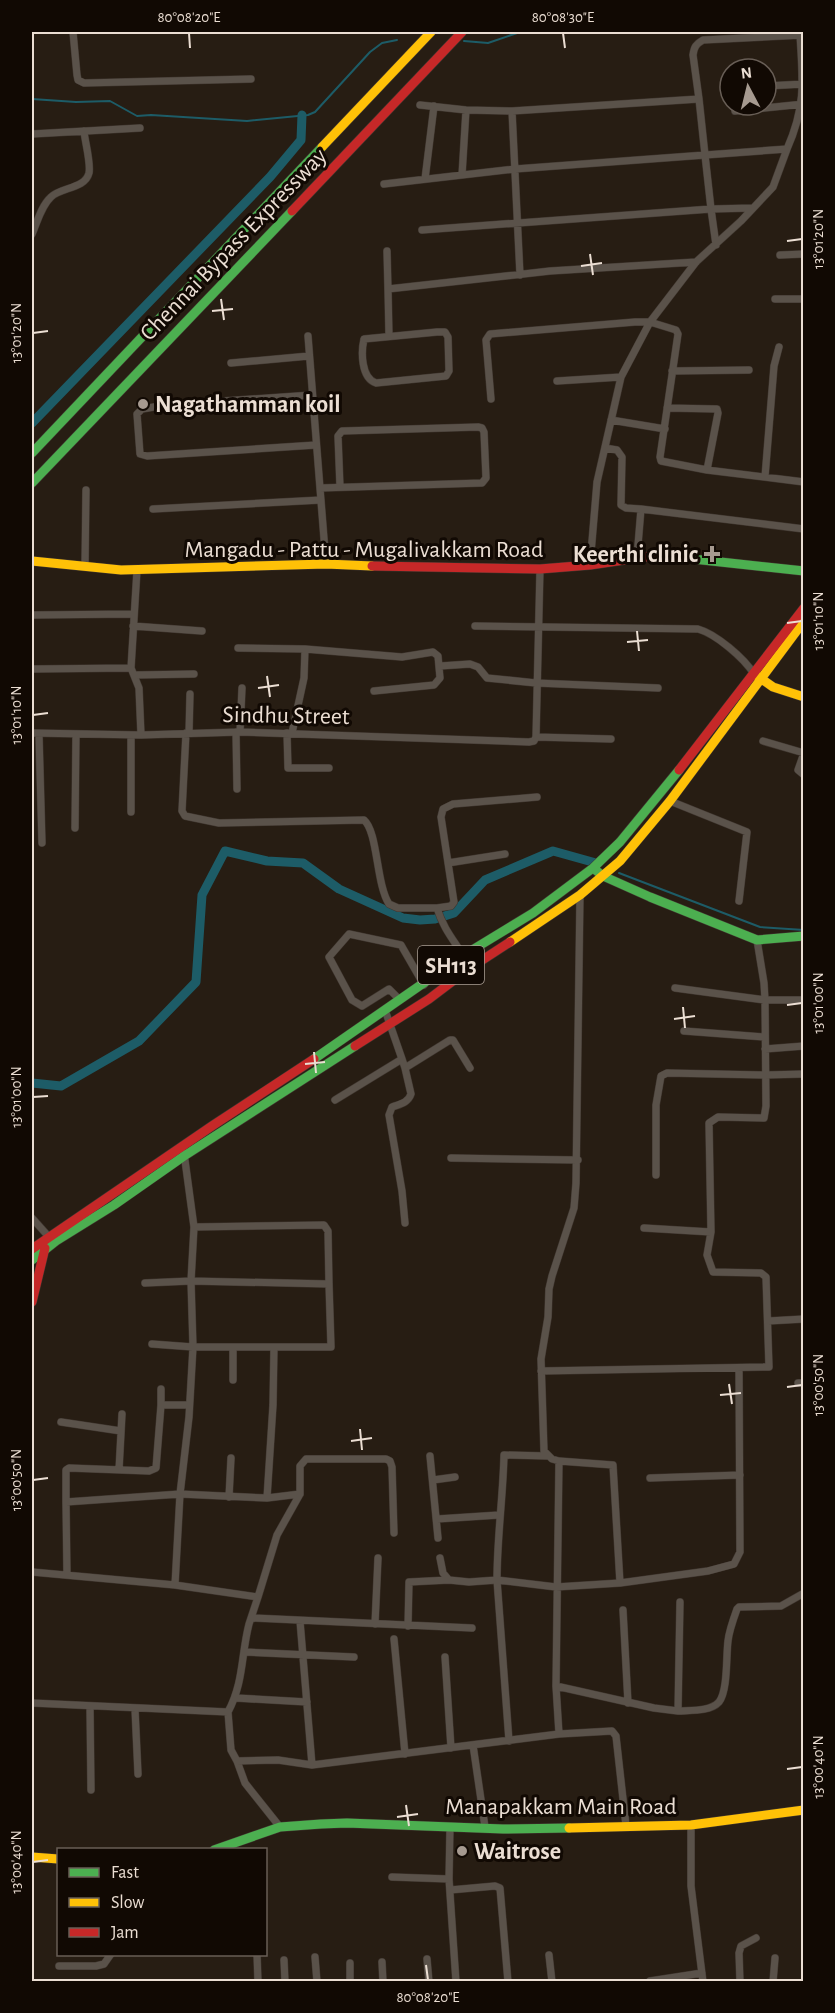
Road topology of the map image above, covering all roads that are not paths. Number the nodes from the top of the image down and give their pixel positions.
1 (73, 32) edge
2 (431, 32) edge
3 (462, 32) edge
4 (802, 35) edge
5 (251, 79) dead end
6 (803, 84) edge
7 (778, 85) edge
8 (699, 99) junction
9 (803, 104) edge
10 (420, 105) dead end
11 (434, 106) junction
12 (778, 107) edge
13 (466, 110) junction
14 (512, 111) junction
15 (140, 128) dead end
16 (84, 131) junction
17 (32, 134) edge
18 (787, 149) junction
19 (705, 155) junction
20 (515, 169) junction
21 (462, 175) junction
22 (425, 179) junction
23 (384, 184) dead end
24 (752, 208) junction
25 (711, 209) junction
26 (516, 222) junction
27 (422, 230) dead end
28 (32, 234) edge
29 (716, 245) junction
30 (387, 251) dead end
31 (804, 254) edge
32 (780, 255) dead end
33 (696, 262) junction
34 (520, 275) junction
35 (388, 289) junction
36 (774, 299) dead end
37 (804, 299) edge
38 (650, 322) junction
39 (308, 336) dead end
40 (388, 336) junction
41 (779, 347) dead end
42 (309, 356) junction
43 (231, 363) dead end
44 (749, 370) dead end
45 (672, 371) junction
46 (621, 377) junction
47 (557, 381) dead end
48 (312, 395) junction
49 (491, 399) dead end
50 (667, 408) junction
51 (611, 420) junction
52 (665, 429) junction
53 (316, 445) junction
54 (605, 448) junction
55 (32, 453) edge
56 (707, 470) junction
57 (765, 477) junction
58 (804, 482) edge
59 (32, 483) edge
60 (340, 487) junction
61 (320, 488) junction
62 (86, 490) dead end
63 (321, 500) junction
64 (153, 509) dead end
65 (640, 509) junction
66 (804, 529) edge
67 (637, 557) junction
68 (32, 561) edge
69 (326, 564) junction
70 (590, 565) junction
71 (85, 566) junction
72 (540, 569) junction
73 (137, 570) junction
74 (804, 571) edge
75 (804, 608) edge
76 (133, 614) junction
77 (32, 615) edge
78 (804, 621) edge
79 (133, 626) junction
80 (475, 626) dead end
81 (539, 627) junction
82 (202, 631) dead end
83 (238, 648) dead end
84 (305, 649) junction
85 (440, 666) junction
86 (131, 668) junction
87 (32, 669) edge
88 (194, 674) dead end
89 (135, 675) junction
90 (757, 676) junction
91 (536, 683) junction
92 (242, 688) dead end
93 (658, 688) dead end
94 (374, 691) dead end
95 (190, 694) dead end
96 (804, 697) edge
97 (238, 732) junction
98 (187, 733) junction
99 (289, 733) junction
100 (35, 734) edge
101 (76, 734) junction
102 (131, 735) junction
103 (141, 735) junction
104 (536, 737) junction
105 (611, 739) dead end
106 (763, 741) dead end
107 (804, 753) edge
108 (329, 768) dead end
109 (804, 775) edge
110 (237, 789) dead end
111 (537, 797) dead end
112 (670, 801) junction
113 (131, 812) dead end
114 (75, 828) dead end
115 (42, 843) dead end
116 (505, 854) dead end
117 (448, 863) junction
118 (593, 868) junction
119 (603, 876) junction
120 (580, 895) junction
121 (739, 901) dead end
122 (438, 910) junction
123 (804, 936) edge
124 (757, 940) junction
125 (464, 956) junction
126 (470, 968) junction
127 (424, 985) junction
128 (675, 988) dead end
129 (400, 1000) junction
130 (765, 1000) junction
131 (804, 1000) edge
132 (385, 1010) junction
133 (390, 1023) junction
134 (684, 1031) dead end
135 (765, 1037) junction
136 (804, 1046) edge
137 (765, 1049) junction
138 (402, 1059) junction
139 (405, 1068) junction
140 (470, 1068) dead end
141 (804, 1074) edge
142 (765, 1075) junction
143 (335, 1100) dead end
144 (184, 1152) junction
145 (451, 1158) dead end
146 (578, 1160) junction
147 (656, 1175) dead end
148 (32, 1218) edge
149 (405, 1223) dead end
150 (194, 1227) junction
151 (645, 1228) dead end
152 (711, 1232) junction
153 (49, 1237) junction
154 (32, 1250) edge
155 (44, 1251) junction
156 (32, 1260) edge
157 (191, 1281) junction
158 (145, 1282) dead end
159 (328, 1284) junction
160 (32, 1302) edge
161 (804, 1319) edge
162 (768, 1321) junction
163 (152, 1344) dead end
164 (193, 1347) junction
165 (233, 1347) junction
166 (274, 1347) junction
167 (739, 1369) junction
168 (541, 1371) junction
169 (233, 1380) dead end
170 (161, 1389) dead end
171 (160, 1405) junction
172 (189, 1405) junction
173 (122, 1414) dead end
174 (61, 1422) dead end
175 (121, 1431) junction
176 (430, 1456) dead end
177 (548, 1456) junction
178 (231, 1458) dead end
179 (559, 1461) junction
180 (119, 1470) junction
181 (740, 1475) junction
182 (455, 1477) dead end
183 (650, 1478) dead end
184 (433, 1480) junction
185 (180, 1494) junction
186 (300, 1494) junction
187 (229, 1497) junction
188 (267, 1498) junction
189 (66, 1502) junction
190 (499, 1515) junction
191 (437, 1519) junction
192 (394, 1533) dead end
193 (438, 1538) dead end
194 (378, 1558) dead end
195 (440, 1558) dead end
196 (32, 1572) edge
197 (67, 1575) junction
198 (449, 1580) junction
199 (497, 1580) junction
200 (620, 1583) junction
201 (175, 1585) junction
202 (556, 1587) junction
203 (804, 1593) edge
204 (258, 1597) junction
205 (680, 1602) dead end
206 (623, 1610) dead end
207 (252, 1618) junction
208 (300, 1621) junction
209 (375, 1624) junction
210 (408, 1626) junction
211 (472, 1628) dead end
212 (394, 1639) dead end
213 (245, 1652) junction
214 (303, 1654) junction
215 (354, 1657) dead end
216 (445, 1657) dead end
217 (556, 1686) junction
218 (236, 1698) junction
219 (307, 1702) junction
220 (32, 1703) edge
221 (628, 1703) junction
222 (90, 1707) junction
223 (135, 1709) junction
224 (678, 1711) junction
225 (228, 1712) junction
226 (559, 1734) junction
227 (509, 1741) junction
228 (473, 1746) junction
229 (451, 1748) junction
230 (405, 1754) junction
231 (237, 1761) junction
232 (312, 1765) junction
233 (138, 1774) dead end
234 (91, 1790) dead end
235 (804, 1810) edge
236 (691, 1825) junction
237 (626, 1826) junction
238 (280, 1827) junction
239 (450, 1827) junction
240 (485, 1827) junction
241 (220, 1848) edge
242 (32, 1857) edge
243 (57, 1858) edge
244 (392, 1877) dead end
245 (449, 1879) junction
246 (450, 1890) junction
247 (756, 1938) dead end
248 (549, 1954) dead end
249 (110, 1956) edge
250 (257, 1956) edge
251 (315, 1957) dead end
252 (775, 1958) dead end
253 (427, 1959) dead end
254 (284, 1960) dead end
255 (382, 1962) dead end
256 (350, 1963) dead end
257 (59, 1966) dead end
258 (702, 1973) junction
259 (650, 1981) edge
260 (258, 1982) edge
261 (285, 1982) edge
262 (317, 1982) edge
263 (350, 1982) edge
264 (383, 1982) edge
265 (429, 1982) edge
266 (456, 1982) edge
267 (508, 1982) edge
268 (552, 1982) edge
269 (703, 1982) edge
270 (740, 1982) edge
271 (773, 1982) edge

1 - 5 street
2 - 55 main road, Chennai Bypass Expressway
3 - 59 main road, Chennai Bypass Expressway
4 - 6 street
4 - 8 street
6 - 7 street
6 - 9 street
8 - 14 street
8 - 19 street
9 - 12 street
9 - 18 street
10 - 11 street
11 - 13 street
11 - 22 street
13 - 14 street
13 - 21 street
14 - 20 street
15 - 16 street
16 - 17 street
16 - 28 street
18 - 19 street
18 - 24 street
19 - 20 street
19 - 25 street
20 - 21 street
20 - 26 street
21 - 22 street
22 - 23 street
24 - 25 street
24 - 29 street
25 - 26 street
25 - 29 street
26 - 27 street
26 - 34 street
29 - 33 street
30 - 35 street
31 - 32 street
33 - 34 street
33 - 38 street
34 - 35 street
35 - 40 street
36 - 37 street
38 - 45 street
38 - 46 street
38 - 49 street
39 - 42 street
40 - 40 street
41 - 57 street
42 - 43 street
42 - 48 street
44 - 45 street
45 - 50 street
46 - 47 street
46 - 51 street
48 - 53 street
48 - 53 street
50 - 52 street
50 - 56 street
51 - 52 street
51 - 54 street
52 - 56 street
53 - 61 street
54 - 65 street
54 - 70 street
56 - 57 street
57 - 58 street
60 - 60 street
60 - 61 street
61 - 63 street
62 - 71 street
63 - 64 street
63 - 69 street
65 - 66 street
65 - 67 street
67 - 70 main road, Mangadu - Pattu - Mugalivakkam Road
67 - 74 main road, Mangadu - Pattu - Mugalivakkam Road
68 - 71 main road, Mangadu - Pattu - Mugalivakkam Road
69 - 72 main road, Mangadu - Pattu - Mugalivakkam Road
69 - 73 main road, Mangadu - Pattu - Mugalivakkam Road
70 - 72 main road, Mangadu - Pattu - Mugalivakkam Road
71 - 73 main road, Mangadu - Pattu - Mugalivakkam Road
72 - 81 street
73 - 76 street
75 - 90 main road, SH113
76 - 77 street
76 - 79 street
78 - 90 main road, SH113
79 - 82 street
79 - 86 street
80 - 81 street
81 - 90 street
81 - 91 street
83 - 84 street
84 - 85 street
84 - 99 street
85 - 91 street
85 - 94 street
86 - 87 street
86 - 89 street
88 - 89 street
89 - 103 street
90 - 96 main road
90 - 112 main road, SH113
90 - 118 main road, SH113
91 - 93 street
91 - 104 street
92 - 97 street
95 - 98 street
97 - 98 street, Sindhu Street
97 - 99 street, Sindhu Street
97 - 110 street
98 - 103 street, Sindhu Street
98 - 122 street
99 - 104 street, Sindhu Street
99 - 108 street
100 - 101 street, Sindhu Street
100 - 115 street
101 - 102 street, Sindhu Street
101 - 114 street
102 - 103 street, Sindhu Street
102 - 113 street
104 - 105 street, Sindhu Street
106 - 107 street
107 - 109 street
111 - 117 street
112 - 119 main road, SH113
112 - 121 street
116 - 117 street
117 - 122 street
118 - 119 main road
118 - 125 main road, SH113
119 - 120 main road, SH113
119 - 124 main road
120 - 126 main road, SH113
120 - 146 street
122 - 125 street
123 - 124 main road
124 - 130 street
125 - 126 street
125 - 127 main road, SH113
126 - 133 main road, SH113
127 - 129 main road, SH113
127 - 129 street
128 - 130 street
129 - 132 main road, SH113
130 - 131 street
130 - 135 street
132 - 133 street
132 - 144 main road, SH113
133 - 138 street
133 - 144 main road, SH113
134 - 135 street
135 - 137 street
136 - 137 street
137 - 142 street
138 - 139 street
138 - 143 street
139 - 140 street
139 - 149 street
141 - 142 street
142 - 147 street
142 - 152 street
144 - 150 street
144 - 153 main road, SH113
144 - 155 main road, SH113
145 - 146 street
146 - 168 street
148 - 153 street
150 - 157 street
150 - 159 street
151 - 152 street
152 - 162 street
153 - 154 main road, SH113
153 - 155 main road
155 - 156 main road, SH113
155 - 160 main road
157 - 158 street
157 - 159 street
157 - 164 street
159 - 166 street
161 - 162 street
162 - 167 street
163 - 164 street
164 - 165 street
164 - 172 street
165 - 166 street
165 - 169 street
166 - 188 street
167 - 168 street
167 - 181 street
168 - 177 street
170 - 171 street
171 - 172 street
171 - 180 street
172 - 185 street
173 - 175 street
174 - 175 street
175 - 180 street
176 - 184 street
177 - 179 street
177 - 190 street
178 - 187 street
179 - 200 street
179 - 202 street
180 - 189 street
181 - 183 street
181 - 200 street
182 - 184 street
184 - 191 street
185 - 187 street
185 - 189 street
185 - 201 street
186 - 188 street
186 - 192 street
186 - 204 street
187 - 188 street
189 - 197 street
190 - 191 street
190 - 199 street
191 - 193 street
194 - 209 street
195 - 198 street
196 - 197 street
197 - 201 street
198 - 199 street
198 - 210 street
199 - 202 street
199 - 227 street
200 - 202 street
201 - 204 street
202 - 217 street
203 - 224 street
204 - 207 street
205 - 224 street
206 - 221 street
207 - 208 street
207 - 213 street
208 - 209 street
208 - 214 street
209 - 210 street
210 - 211 street
212 - 230 street
213 - 214 street
213 - 218 street
214 - 215 street
214 - 219 street
216 - 229 street
217 - 221 street
217 - 226 street
218 - 219 street
218 - 225 street
219 - 232 street
220 - 222 street
221 - 224 street
222 - 223 street
222 - 234 street
223 - 225 street
223 - 233 street
225 - 231 street
226 - 227 street
226 - 237 street
227 - 228 street
228 - 229 street
228 - 240 street
229 - 230 street
230 - 232 street
231 - 232 street
231 - 238 street
235 - 236 main road, Manapakkam Main Road
236 - 237 main road, Manapakkam Main Road
236 - 258 street
237 - 240 main road, Manapakkam Main Road
238 - 239 main road, Manapakkam Main Road
238 - 241 main road, Manapakkam Main Road
239 - 240 main road, Manapakkam Main Road
239 - 245 street
242 - 243 main road
244 - 245 street
245 - 246 street
246 - 266 street
246 - 267 street
247 - 270 street
248 - 268 street
249 - 257 street
250 - 260 street
251 - 262 street
252 - 271 street
253 - 265 street
254 - 261 street
255 - 264 street
256 - 263 street
258 - 259 street
258 - 269 street

